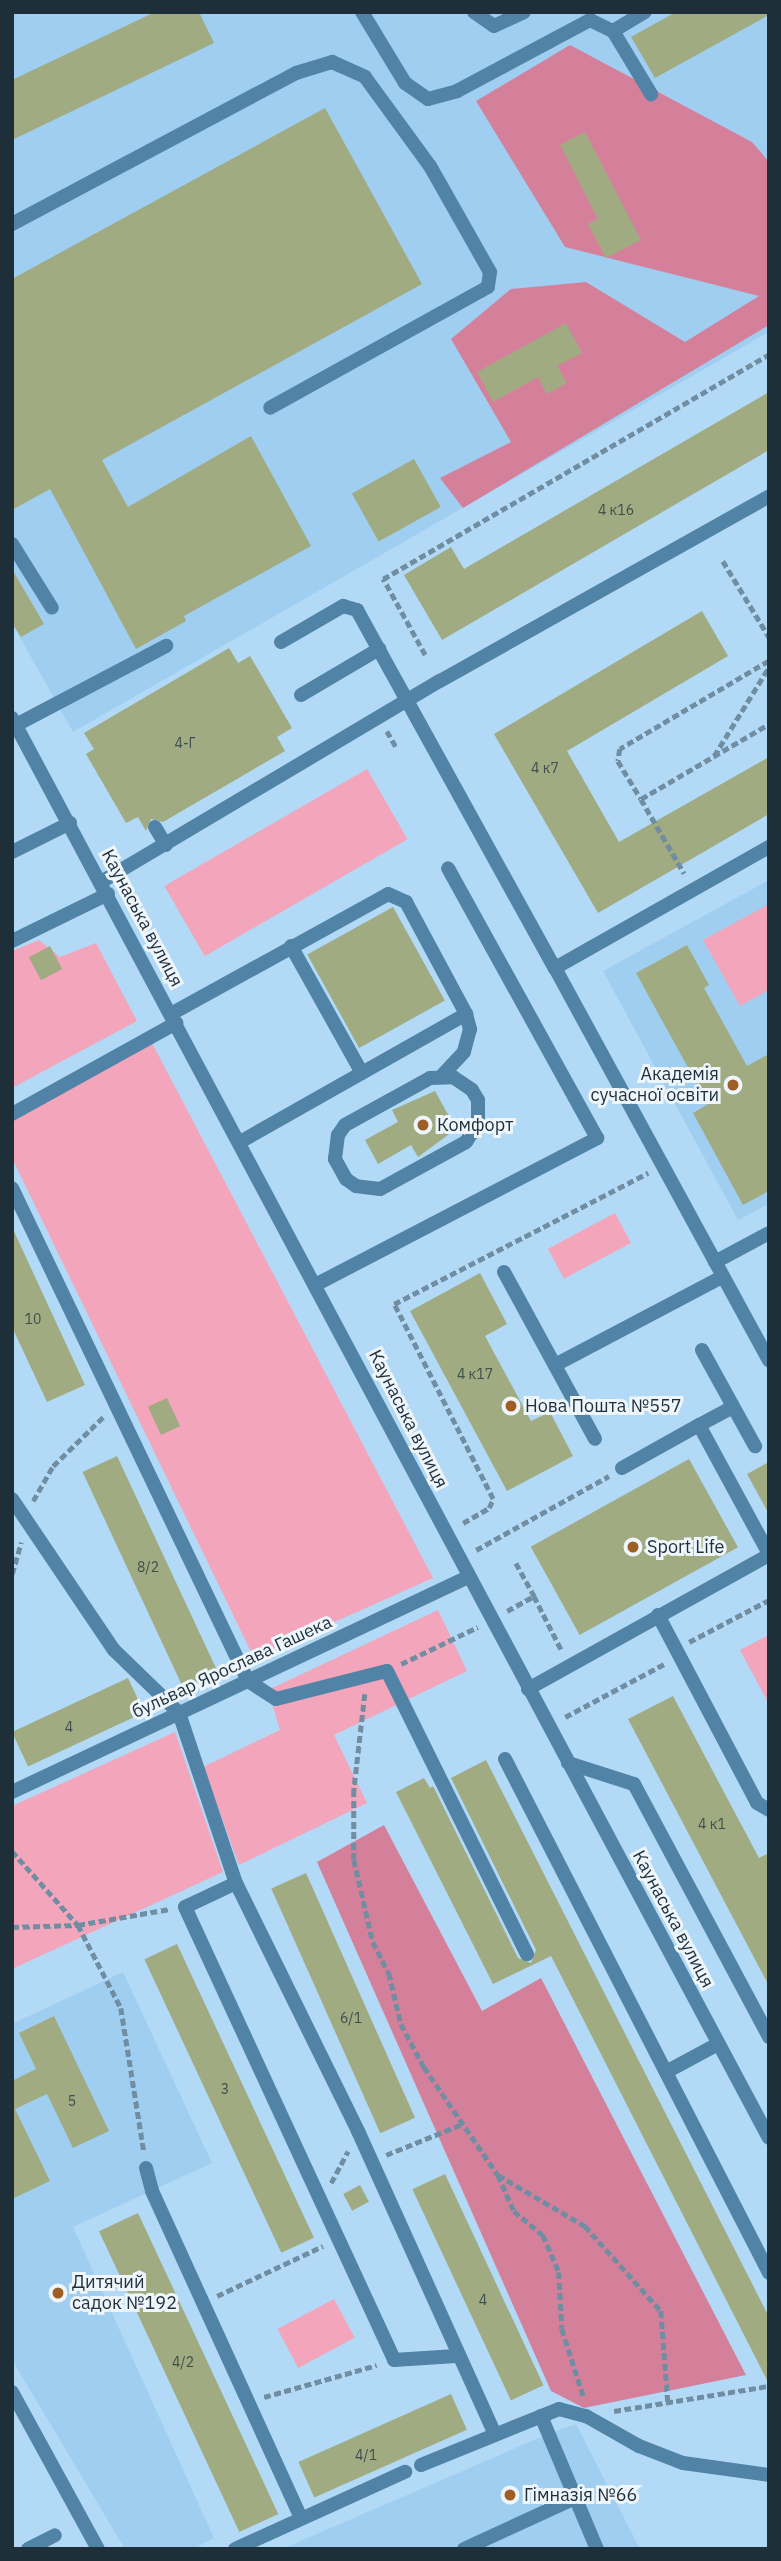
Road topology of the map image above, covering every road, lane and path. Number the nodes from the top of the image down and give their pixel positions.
1 (362, 12) edge
2 (474, 12) edge
3 (524, 12) edge
4 (645, 12) edge
5 (613, 31) junction
6 (651, 94) dead end
7 (12, 224) edge
8 (769, 354) edge
9 (270, 408) dead end
10 (769, 496) edge
11 (12, 544) edge
12 (723, 561) dead end
13 (52, 608) dead end
14 (769, 637) edge
15 (281, 642) dead end
16 (166, 646) dead end
17 (379, 649) junction
18 (425, 655) dead end
19 (769, 661) edge
20 (769, 667) edge
21 (301, 695) dead end
22 (408, 700) junction
23 (14, 721) edge
24 (769, 724) edge
25 (713, 758) junction
26 (642, 799) junction
27 (70, 823) junction
28 (155, 827) dead end
29 (166, 845) junction
30 (769, 847) edge
31 (12, 852) edge
32 (448, 868) dead end
33 (684, 873) dead end
34 (104, 888) junction
35 (12, 941) edge
36 (290, 946) junction
37 (555, 968) junction
38 (466, 1014) junction
39 (173, 1018) junction
40 (362, 1073) junction
41 (442, 1076) junction
42 (12, 1114) edge
43 (240, 1142) junction
44 (655, 1170) dead end
45 (12, 1188) edge
46 (769, 1233) edge
47 (715, 1262) junction
48 (504, 1272) dead end
49 (722, 1277) junction
50 (317, 1284) junction
51 (702, 1350) dead end
52 (769, 1361) edge
53 (555, 1365) junction
54 (113, 1406) junction
55 (733, 1407) junction
56 (699, 1425) junction
57 (595, 1439) dead end
58 (755, 1446) dead end
59 (622, 1468) joint
60 (12, 1499) edge
61 (24, 1516) junction
62 (463, 1523) dead end
63 (476, 1550) dead end
64 (769, 1555) edge
65 (516, 1563) dead end
66 (12, 1574) edge
67 (468, 1577) junction
68 (534, 1596) junction
69 (658, 1615) junction
70 (491, 1620) junction
71 (562, 1652) dead end
72 (387, 1671) junction
73 (248, 1681) junction
74 (528, 1689) junction
75 (365, 1691) dead end
76 (179, 1713) junction
77 (505, 1759) dead end
78 (568, 1763) junction
79 (12, 1793) edge
80 (769, 1810) edge
81 (12, 1851) edge
82 (236, 1883) junction
83 (185, 1907) junction
84 (78, 1925) junction
85 (12, 1927) edge
86 (527, 1954) dead end
87 (769, 2037) edge
88 (718, 2044) junction
89 (666, 2072) junction
90 (460, 2125) junction
91 (358, 2131) junction
92 (769, 2138) edge
93 (371, 2161) junction
94 (146, 2168) joint
95 (498, 2175) junction
96 (323, 2200) junction
97 (340, 2239) junction
98 (769, 2273) edge
99 (204, 2302) junction
100 (456, 2356) junction
101 (394, 2360) junction
102 (769, 2386) edge
103 (12, 2392) edge
104 (248, 2402) junction
105 (668, 2403) junction
106 (541, 2416) junction
107 (586, 2416) junction
108 (495, 2434) junction
109 (421, 2465) dead end
110 (405, 2472) dead end
111 (769, 2475) edge
112 (575, 2498) junction
113 (300, 2516) junction
114 (55, 2535) dead end
115 (28, 2549) edge
116 (98, 2549) edge
117 (235, 2549) edge
118 (464, 2549) edge
119 (597, 2549) edge

1 - 5 street
2 - 3 street
4 - 5 street
5 - 6 street
7 - 9 street
8 - 18 path
10 - 22 street
11 - 13 street
12 - 14 path
15 - 17 street
16 - 23 street
17 - 21 street
17 - 22 street
19 - 26 path
20 - 25 path
22 - 29 street
22 - 37 street
23 - 27 street, Каунаська вулиця
24 - 25 path
25 - 26 path
26 - 33 path
27 - 31 street
27 - 34 street, Каунаська вулиця
28 - 29 street
29 - 34 street
30 - 37 street
32 - 50 street
34 - 35 street
34 - 39 street, Каунаська вулиця
36 - 38 street
36 - 39 street
36 - 40 street
37 - 47 street
38 - 40 street
38 - 41 street
39 - 42 street
39 - 43 street, Каунаська вулиця
40 - 43 street
41 - 41 street
43 - 50 street, Каунаська вулиця
44 - 62 path
45 - 54 street
46 - 47 street
47 - 49 street
48 - 53 street
49 - 52 street
49 - 53 street
50 - 67 street, Каунаська вулиця
51 - 55 street
53 - 57 street
54 - 61 path
54 - 73 street
55 - 56 street
55 - 58 street
56 - 59 street
56 - 64 street
59 - 63 path
60 - 61 street
61 - 66 path
61 - 76 street
64 - 69 street
65 - 68 path
67 - 70 street, Каунаська вулиця
67 - 73 street, бульвар Ярослава Гашека
68 - 70 path
68 - 71 path
69 - 74 street
69 - 80 street
70 - 72 path
70 - 74 street, Каунаська вулиця
72 - 73 street
72 - 86 street
73 - 76 street, бульвар Ярослава Гашека
74 - 78 street, Каунаська вулиця
75 - 90 path
76 - 79 street, бульвар Ярослава Гашека
76 - 82 street
77 - 89 street
78 - 87 street
78 - 88 street, Каунаська вулиця
81 - 84 path
82 - 83 street
82 - 91 street
83 - 84 path
83 - 96 street
84 - 85 path
84 - 94 path
88 - 89 street
88 - 92 street, Каунаська вулиця
89 - 98 street
90 - 93 path
90 - 95 path
91 - 93 street
91 - 96 path
93 - 100 street
94 - 99 street
95 - 105 path
95 - 107 path
96 - 97 street
97 - 99 path
97 - 101 street
99 - 104 street
100 - 101 street
100 - 108 street
101 - 104 path
102 - 105 path
103 - 116 street
104 - 113 street
105 - 107 path
106 - 107 street
106 - 108 street
106 - 112 street
107 - 111 street
108 - 109 street
110 - 113 street
112 - 118 street
112 - 119 street
113 - 117 street
114 - 115 street

